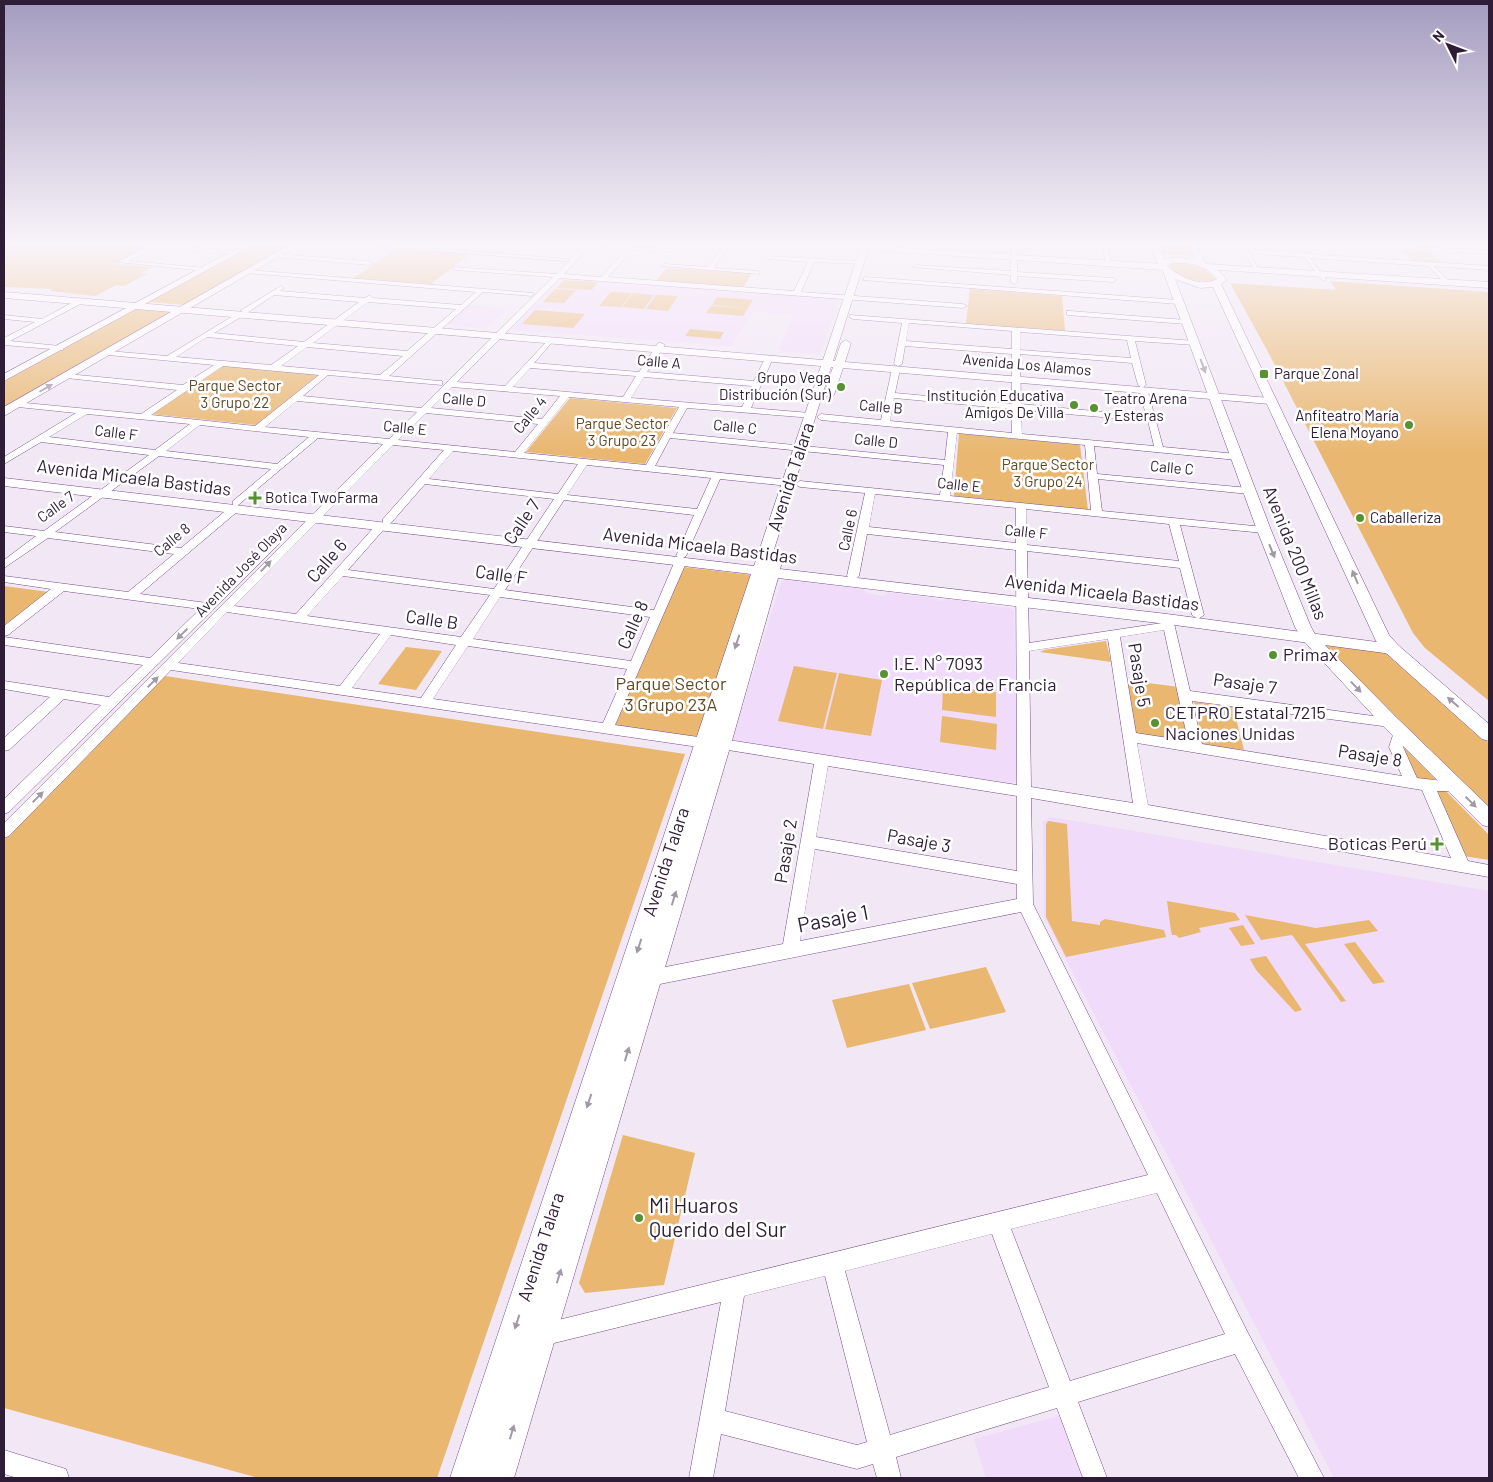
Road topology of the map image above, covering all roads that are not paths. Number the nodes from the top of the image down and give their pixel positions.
1 (52, 315) edge
2 (120, 315) edge
3 (172, 315) edge
4 (238, 315) edge
5 (267, 315) edge
6 (346, 315) edge
7 (453, 315) edge
8 (513, 315) edge
9 (516, 315) edge
10 (850, 315) edge
11 (888, 315) edge
12 (962, 315) edge
13 (1070, 315) edge
14 (1183, 315) edge
15 (1233, 315) edge
16 (4, 317) edge
17 (43, 321) junction
18 (338, 321) junction
19 (906, 321) junction
20 (1186, 322) junction
21 (1071, 323) junction
22 (961, 325) junction
23 (437, 329) junction
24 (1016, 330) junction
25 (496, 334) junction
26 (206, 335) junction
27 (1130, 338) junction
28 (550, 340) junction
29 (4, 342) edge
30 (902, 343) junction
31 (1195, 343) junction
32 (306, 344) junction
33 (659, 347) junction
34 (60, 348) junction
35 (108, 352) junction
36 (1016, 352) junction
37 (409, 354) junction
38 (169, 358) junction
39 (769, 358) junction
40 (834, 361) junction
41 (1135, 361) junction
42 (222, 363) junction
43 (528, 365) junction
44 (897, 366) junction
45 (274, 368) junction
46 (4, 371) edge
47 (15, 372) junction
48 (327, 372) junction
49 (642, 374) junction
50 (67, 376) junction
51 (4, 378) edge
52 (382, 378) junction
53 (1016, 378) junction
54 (444, 383) junction
55 (757, 384) junction
56 (184, 388) junction
57 (1143, 388) junction
58 (506, 389) junction
59 (1213, 393) junction
60 (566, 395) junction
61 (891, 395) junction
62 (296, 398) junction
63 (1268, 398) junction
64 (625, 400) junction
65 (18, 404) junction
66 (684, 406) junction
67 (1016, 406) junction
68 (416, 410) junction
69 (85, 411) junction
70 (745, 411) junction
71 (4, 412) edge
72 (142, 416) junction
73 (816, 417) junction
74 (1151, 419) junction
75 (199, 422) junction
76 (544, 422) junction
77 (885, 423) junction
78 (258, 428) junction
79 (953, 430) junction
80 (317, 434) junction
81 (667, 435) junction
82 (1017, 436) junction
83 (39, 439) junction
84 (385, 441) junction
85 (1088, 443) junction
86 (451, 448) junction
87 (805, 449) junction
88 (1158, 449) junction
89 (157, 453) junction
90 (518, 455) junction
91 (1237, 457) junction
92 (4, 461) edge
93 (584, 462) junction
94 (949, 463) junction
95 (279, 467) junction
96 (649, 468) junction
97 (718, 475) junction
98 (4, 476) edge
99 (1092, 476) junction
100 (4, 482) edge
101 (422, 482) junction
102 (795, 483) junction
103 (106, 491) junction
104 (871, 491) junction
105 (1249, 491) junction
106 (560, 497) junction
107 (945, 498) junction
108 (236, 506) junction
109 (1021, 506) junction
110 (701, 513) junction
111 (1097, 514) junction
112 (310, 515) junction
113 (1174, 521) junction
114 (384, 524) junction
115 (4, 529) edge
116 (863, 530) junction
117 (1264, 530) junction
118 (46, 534) junction
119 (530, 541) junction
120 (1021, 547) junction
121 (184, 552) junction
122 (681, 559) junction
123 (4, 565) edge
124 (1185, 565) junction
125 (767, 569) junction
126 (341, 572) junction
127 (853, 576) junction
128 (4, 579) edge
129 (61, 587) junction
130 (496, 592) junction
131 (131, 596) junction
132 (1021, 599) junction
133 (210, 607) junction
134 (225, 608) junction
135 (658, 614) junction
136 (1198, 614) junction
137 (299, 618) junction
138 (1168, 623) junction
139 (388, 631) junction
140 (4, 632) edge
141 (1307, 633) junction
142 (1113, 634) junction
143 (1382, 637) junction
144 (4, 641) edge
145 (464, 642) junction
146 (1021, 648) junction
147 (1392, 649) junction
148 (153, 662) junction
149 (169, 666) junction
150 (635, 666) junction
151 (7, 688) edge
152 (342, 692) junction
153 (61, 694) junction
154 (1184, 695) junction
155 (112, 702) junction
156 (424, 703) junction
157 (1395, 727) junction
158 (607, 730) junction
159 (1489, 734) edge
160 (1130, 737) junction
161 (713, 744) junction
162 (4, 746) edge
163 (1196, 748) junction
164 (55, 758) junction
165 (822, 759) junction
166 (74, 761) junction
167 (1419, 783) junction
168 (1456, 787) junction
169 (1022, 791) junction
170 (4, 808) edge
171 (1141, 810) junction
172 (1489, 819) edge
173 (4, 832) edge
174 (808, 842) junction
175 (1463, 867) junction
176 (1489, 871) edge
177 (1023, 879) junction
178 (1025, 904) junction
179 (790, 950) junction
180 (650, 978) junction
181 (1161, 1182) junction
182 (998, 1222) junction
183 (832, 1263) junction
184 (735, 1287) junction
185 (542, 1335) junction
186 (1240, 1341) junction
187 (1063, 1394) junction
188 (712, 1420) junction
189 (882, 1449) junction
190 (4, 1462) edge
191 (58, 1478) edge
192 (466, 1478) edge
193 (498, 1478) edge
194 (701, 1478) edge
195 (889, 1478) edge
196 (1095, 1478) edge
197 (1312, 1478) edge

1 - 17 street
2 - 34 main road
3 - 35 main road
4 - 26 street
5 - 18 street, Avenida Los Alamos
6 - 18 street
7 - 23 street
8 - 25 street, Avenida José Olaya
9 - 25 street, Avenida José Olaya
10 - 40 street, Avenida Talara
11 - 19 street
12 - 22 street
13 - 21 street
14 - 20 main road, Avenida 200 Millas
15 - 63 main road
16 - 17 street
17 - 29 street
18 - 23 street, Avenida Los Alamos
18 - 32 street
19 - 22 street
19 - 30 street
20 - 21 street
20 - 31 main road, Avenida 200 Millas
21 - 24 street
21 - 27 street
22 - 24 street
23 - 25 street, Avenida Los Alamos
23 - 37 street
24 - 36 street
25 - 28 street, Avenida Los Alamos
25 - 33 street, Avenida Los Alamos
25 - 54 street, Avenida José Olaya
26 - 32 street
26 - 38 street
27 - 31 street
27 - 41 street
28 - 33 street, Avenida Los Alamos
28 - 43 street
29 - 34 street
30 - 36 street
30 - 44 street
31 -> 59 main road, Avenida 200 Millas
32 - 37 street
32 - 45 street
33 - 39 street, Avenida Los Alamos
33 - 40 street, Avenida Los Alamos
33 - 49 street
34 - 47 main road
35 - 38 street, Calle B
35 - 50 main road
36 - 41 street
36 - 53 street
37 - 52 street
38 - 42 street, Calle B
39 - 40 street, Avenida Los Alamos
39 - 55 street
40 - 44 street, Avenida Los Alamos
40 - 73 street, Avenida Talara
41 - 57 street
42 - 45 street, Calle B
42 - 56 street
43 - 49 street, Calle A
43 - 58 street
44 - 53 street, Avenida Los Alamos
44 - 61 street
45 - 48 street, Calle B
46 - 47 street
47 - 51 main road
48 - 52 street, Calle B
48 - 62 street
49 - 55 street, Calle A
49 - 64 street
50 - 56 street
65 -> 50 main road
52 - 54 street, Calle B
53 - 57 street, Avenida Los Alamos
53 - 67 street
54 - 58 street, Calle B
54 - 68 street, Avenida José Olaya
55 - 70 street
56 - 72 street
57 - 59 street, Avenida Los Alamos
57 - 74 street
58 - 60 street, Calle B
59 - 63 street, Avenida Los Alamos
59 - 91 main road, Avenida 200 Millas
60 - 64 street, Calle B
60 - 76 street, Calle 4
61 - 67 street
61 - 77 street
62 - 68 street
62 - 78 street
143 -> 63 main road
64 - 66 street, Calle B
65 - 69 street, Calle E
65 - 71 main road
66 - 70 street, Calle B
66 - 81 street
67 - 74 street
67 - 82 street
68 - 76 street, Calle D
68 - 84 street, Avenida José Olaya
69 - 72 street, Calle E
69 - 83 street
70 - 73 street, Calle B
72 - 75 street, Calle E
73 - 77 street, Calle B
73 - 87 street, Avenida Talara
74 - 88 street
75 - 78 street, Calle E
75 - 89 street, Calle 7
76 - 90 street, Calle 4
77 - 79 street, Calle B
78 - 80 street, Calle E
79 - 82 street, Calle B
79 - 94 street
80 - 84 street, Calle E
80 - 95 street, Calle 8
81 - 87 street, Calle C
81 - 96 street
82 - 85 street, Calle B
83 - 89 street, Calle F
83 - 92 street
84 - 86 street, Calle E
84 - 112 street, Avenida José Olaya
85 - 88 street, Calle B
85 - 99 street
86 - 90 street, Calle E
86 - 101 street, Calle 6
87 - 94 street, Calle D
87 - 102 street, Avenida Talara
88 - 91 street, Calle B
89 - 95 street, Calle F
89 - 103 street, Calle 7
90 - 93 street, Calle E
91 - 105 main road, Avenida 200 Millas
93 - 96 street, Calle E
93 - 106 street, Calle 7
94 - 107 street
95 - 108 street, Calle 8
96 - 97 street, Calle E
97 - 102 street, Calle E
97 - 110 street, Calle 8
98 - 103 street, Avenida Micaela Bastidas
99 - 105 street, Calle C
99 - 111 street
100 - 103 street, Avenida Micaela Bastidas
101 - 106 street
101 - 114 street, Calle 6
102 - 104 street, Calle E
102 - 125 street, Avenida Talara
103 - 108 street, Avenida Micaela Bastidas
103 - 118 street, Calle 7
104 - 107 street, Calle E
104 - 116 street, Calle 6
105 - 117 main road, Avenida 200 Millas
106 - 110 street
106 - 119 street, Calle 7
107 - 109 street, Calle E
108 - 112 street, Avenida Micaela Bastidas
108 - 121 street, Calle 8
109 - 111 street, Calle E
109 - 120 street
110 - 122 street, Calle 8
111 - 113 street, Calle E
112 - 114 street, Avenida Micaela Bastidas
112 - 133 street, Avenida José Olaya
134 -> 112 street, Avenida José Olaya
113 - 117 street, Calle E
113 - 124 street
114 - 119 street, Avenida Micaela Bastidas
114 - 126 street, Calle 6
115 - 118 street
116 - 120 street, Calle F
116 - 127 street, Calle 6
117 -> 141 main road, Avenida 200 Millas
118 - 121 street
118 - 123 street, Calle 7
119 - 122 street, Avenida Micaela Bastidas
119 - 130 street, Calle 7
120 - 124 street, Calle F
120 - 132 street
121 - 131 street, Calle 8
122 - 125 street, Avenida Micaela Bastidas
122 - 135 street, Calle 8
124 - 136 street
125 - 127 street, Avenida Micaela Bastidas
125 - 132 street, Avenida Micaela Bastidas
125 - 161 street, Avenida Talara
126 - 130 street, Calle F
126 - 137 street, Calle 6
127 - 132 street, Avenida Micaela Bastidas
128 - 129 street
129 - 131 street
129 - 140 street
130 - 135 street, Calle F
130 - 145 street, Calle 7
131 - 133 street
132 - 136 street, Avenida Micaela Bastidas
132 - 138 street, Avenida Micaela Bastidas
132 - 146 street
133 -> 148 street, Avenida José Olaya
134 - 137 street, Calle B
134 - 149 street, Avenida José Olaya
135 - 150 street, Calle 8
136 - 141 street, Avenida Micaela Bastidas
137 - 139 street, Calle B
138 - 141 street, Avenida Micaela Bastidas
138 - 142 street
138 - 154 street
139 - 145 street, Calle B
139 - 152 street
141 - 143 street, Avenida Micaela Bastidas
141 - 147 street, Avenida Micaela Bastidas
141 -> 157 main road, Avenida 200 Millas
142 - 146 street
142 - 160 street, Pasaje 5
143 - 147 main road
144 - 148 street
145 - 150 street, Calle B
145 - 156 street, Calle 7
146 - 169 street
159 -> 147 main road
148 - 155 street, Avenida José Olaya
149 - 152 street
166 -> 149 street, Avenida José Olaya
150 - 158 street, Calle 8
151 - 153 street
152 - 156 street
153 - 155 street
153 - 162 street
154 - 157 street, Pasaje 7
154 - 163 street
155 - 164 street, Avenida José Olaya
156 - 158 street
157 - 167 street
157 - 168 main road, Avenida 200 Millas
158 - 161 street
160 - 163 street, Pasaje 8
160 - 171 street, Pasaje 5
161 - 165 street
180 -> 161 street, Avenida Talara
161 -> 192 street, Avenida Talara
163 - 167 street, Pasaje 8
164 - 166 street
164 - 170 street, Avenida José Olaya
165 - 169 street
165 - 174 street, Pasaje 2
173 -> 166 street, Avenida José Olaya
167 - 168 street, Pasaje 8
167 - 175 street
168 -> 172 main road, Avenida 200 Millas
169 - 171 street
169 - 177 street
171 - 175 street
174 - 177 street, Pasaje 3
174 - 179 street, Pasaje 2
175 - 176 street
177 - 178 street
178 - 179 street, Pasaje 1
178 - 181 street
179 - 180 street, Pasaje 1
185 -> 180 street, Avenida Talara
181 - 182 street
181 - 186 street
182 - 183 street
182 - 187 street
183 - 184 street
183 - 189 street
184 - 185 street
184 - 188 street
193 -> 185 street, Avenida Talara
186 - 187 street
186 - 197 street
187 - 189 street
187 - 196 street
188 - 189 street
188 - 194 street
189 - 195 street
190 - 191 street

